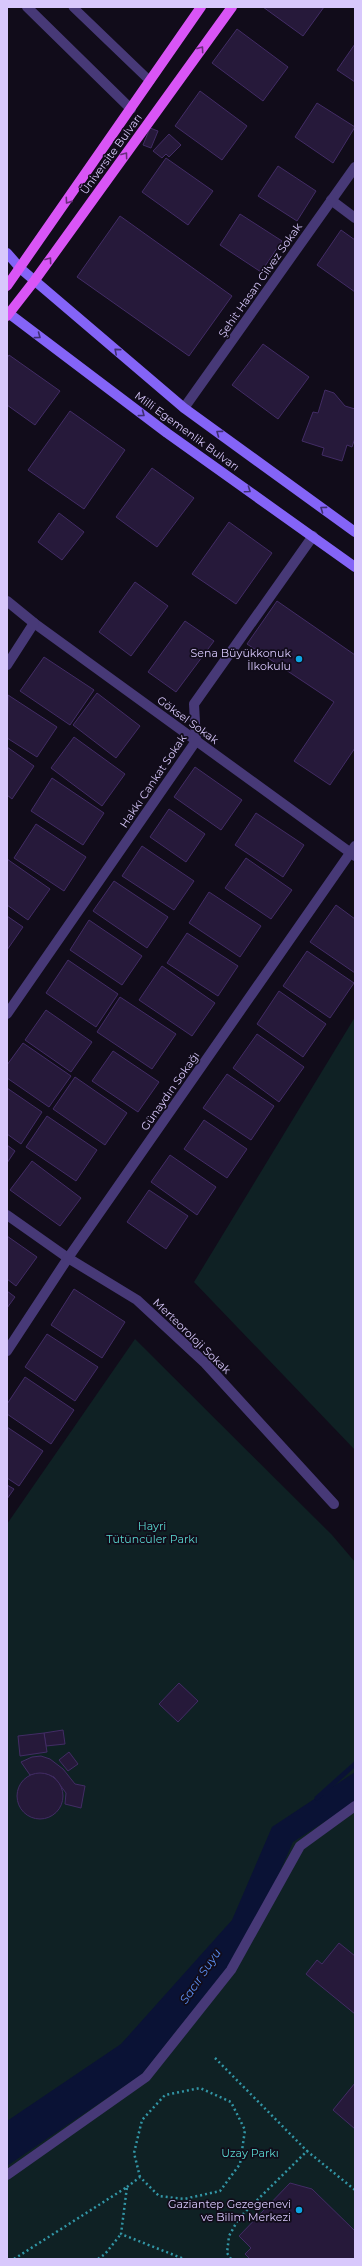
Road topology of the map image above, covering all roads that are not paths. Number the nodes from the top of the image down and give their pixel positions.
1 (27, 7) edge
2 (73, 7) edge
3 (201, 7) edge
4 (232, 7) edge
5 (150, 82) junction
6 (131, 109) junction
7 (355, 167) edge
8 (331, 200) junction
9 (355, 218) edge
10 (7, 254) edge
11 (20, 268) junction
12 (35, 280) junction
13 (7, 286) edge
14 (7, 314) edge
15 (184, 408) junction
16 (355, 532) edge
17 (313, 536) junction
18 (355, 567) edge
19 (7, 601) edge
20 (34, 623) junction
21 (7, 665) edge
22 (196, 741) junction
23 (353, 852) edge
24 (7, 1014) edge
25 (7, 1215) edge
26 (68, 1258) junction
27 (7, 1351) edge
28 (334, 1504) dead end
29 (355, 1806) edge
30 (7, 2175) edge

1 - 6 street
2 - 5 lane
3 - 5 main road, Üniversite Bulvarı
12 -> 4 main road, Üniversite Bulvarı
5 - 6 main road, Üniversite Bulvarı
6 -> 11 main road, Üniversite Bulvarı
7 - 8 street, Şehit Hasan Cilvez Sokak
8 - 9 street
8 - 15 street, Şehit Hasan Cilvez Sokak
10 - 11 main road, Milli Egemenlik Bulvarı
11 - 12 main road, Milli Egemenlik Bulvarı
11 - 13 main road, Üniversite Bulvarı
12 - 14 main road, Üniversite Bulvarı
15 -> 12 main road, Milli Egemenlik Bulvarı
14 -> 17 main road, Milli Egemenlik Bulvarı
16 -> 15 main road, Milli Egemenlik Bulvarı
17 - 18 main road, Milli Egemenlik Bulvarı
17 - 22 street, Hakkı Cankat Sokak
19 - 20 street, Göksel Sokak
20 - 21 street
20 - 22 street, Göksel Sokak
22 - 23 street, Göksel Sokak
22 - 24 street, Hakkı Cankat Sokak
23 - 26 street, Günaydın Sokağı
25 - 26 street, Merteoroloji Sokak
26 - 27 street, Günaydın Sokağı
26 - 28 street, Merteoroloji Sokak
29 - 30 street

